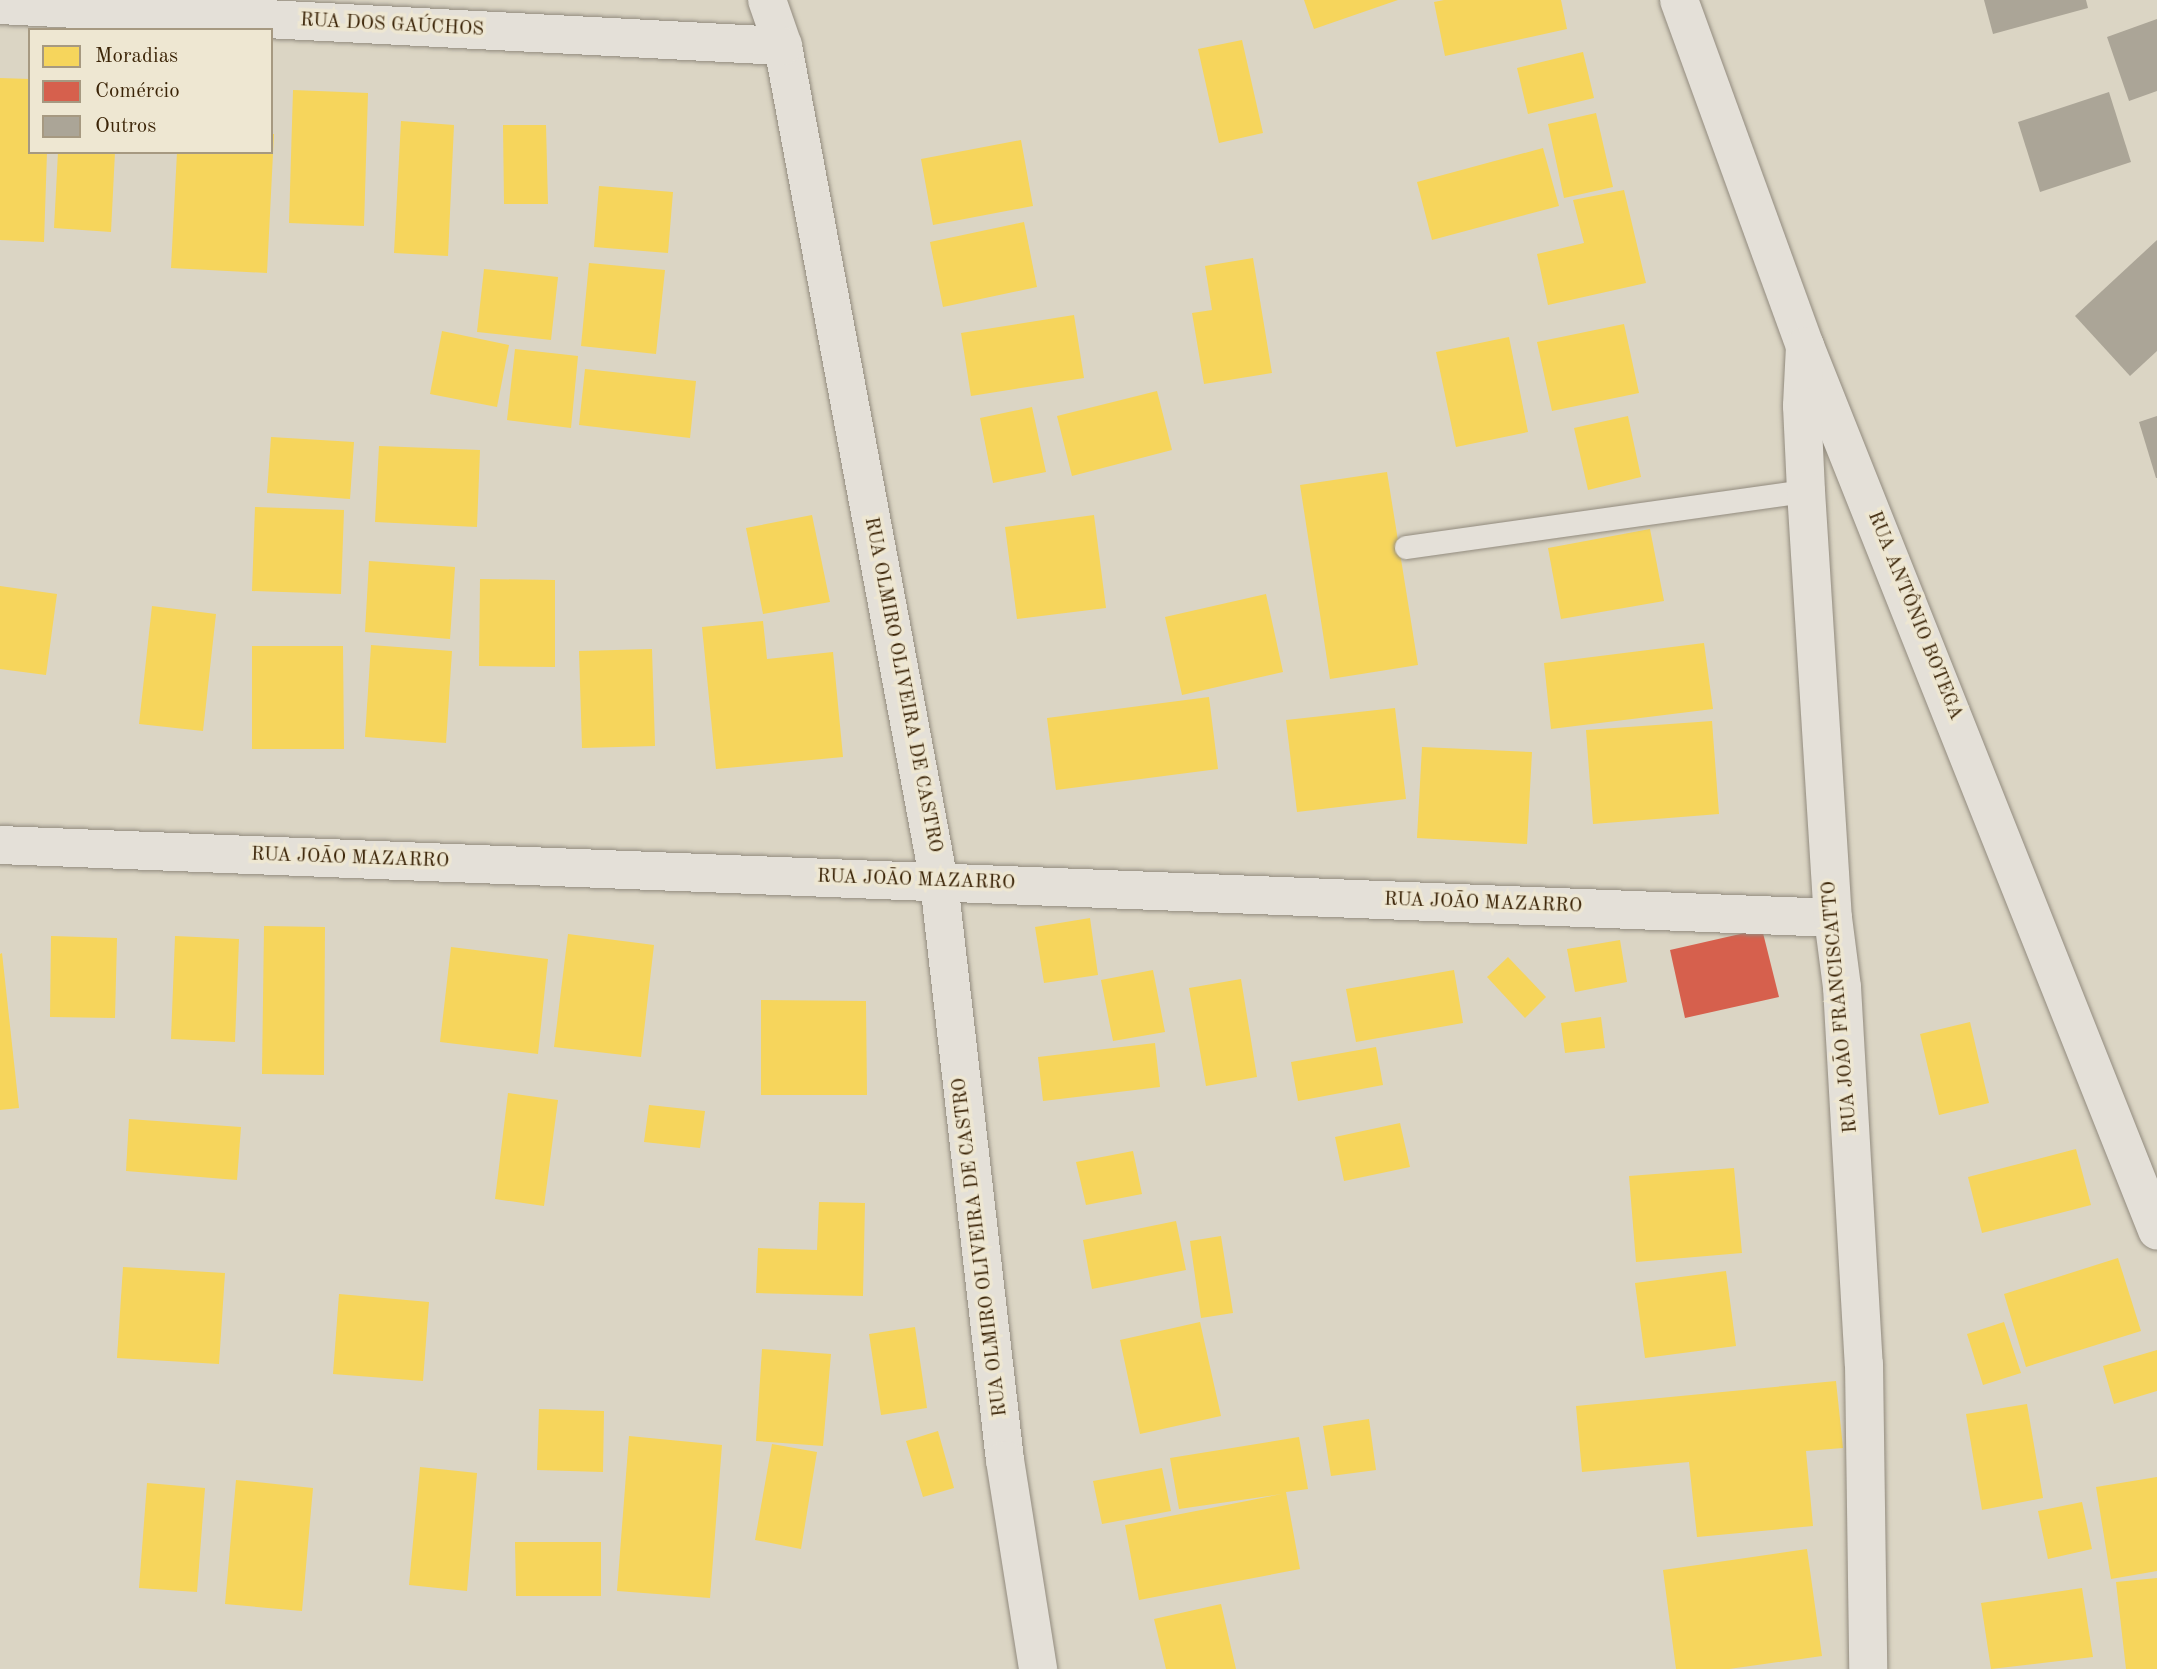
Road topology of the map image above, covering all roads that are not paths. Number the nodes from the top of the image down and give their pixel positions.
1 (766, 0) edge
2 (1679, 0) edge
3 (0, 5) edge
4 (783, 46) junction
5 (1805, 346) junction
6 (1805, 491) junction
7 (1406, 547) dead end
8 (0, 845) edge
9 (939, 882) junction
10 (1833, 918) junction
11 (2157, 1230) edge
12 (1038, 1669) edge
13 (1868, 1669) edge

1 - 4 street, RUA OLMIRO OLIVEIRA DE CASTRO
2 - 5 street, RUA ANTÔNIO BOTEGA
3 - 4 street, RUA DOS GAÚCHOS
4 - 9 street, RUA OLMIRO OLIVEIRA DE CASTRO
5 - 6 street, RUA JOÃO FRANCISCATTO
5 - 11 street, RUA ANTÔNIO BOTEGA
6 - 7 lane
6 - 10 street, RUA JOÃO FRANCISCATTO
8 - 9 street, RUA JOÃO MAZARRO
9 - 10 street, RUA JOÃO MAZARRO
9 - 12 street, RUA OLMIRO OLIVEIRA DE CASTRO
10 - 13 street, RUA JOÃO FRANCISCATTO

